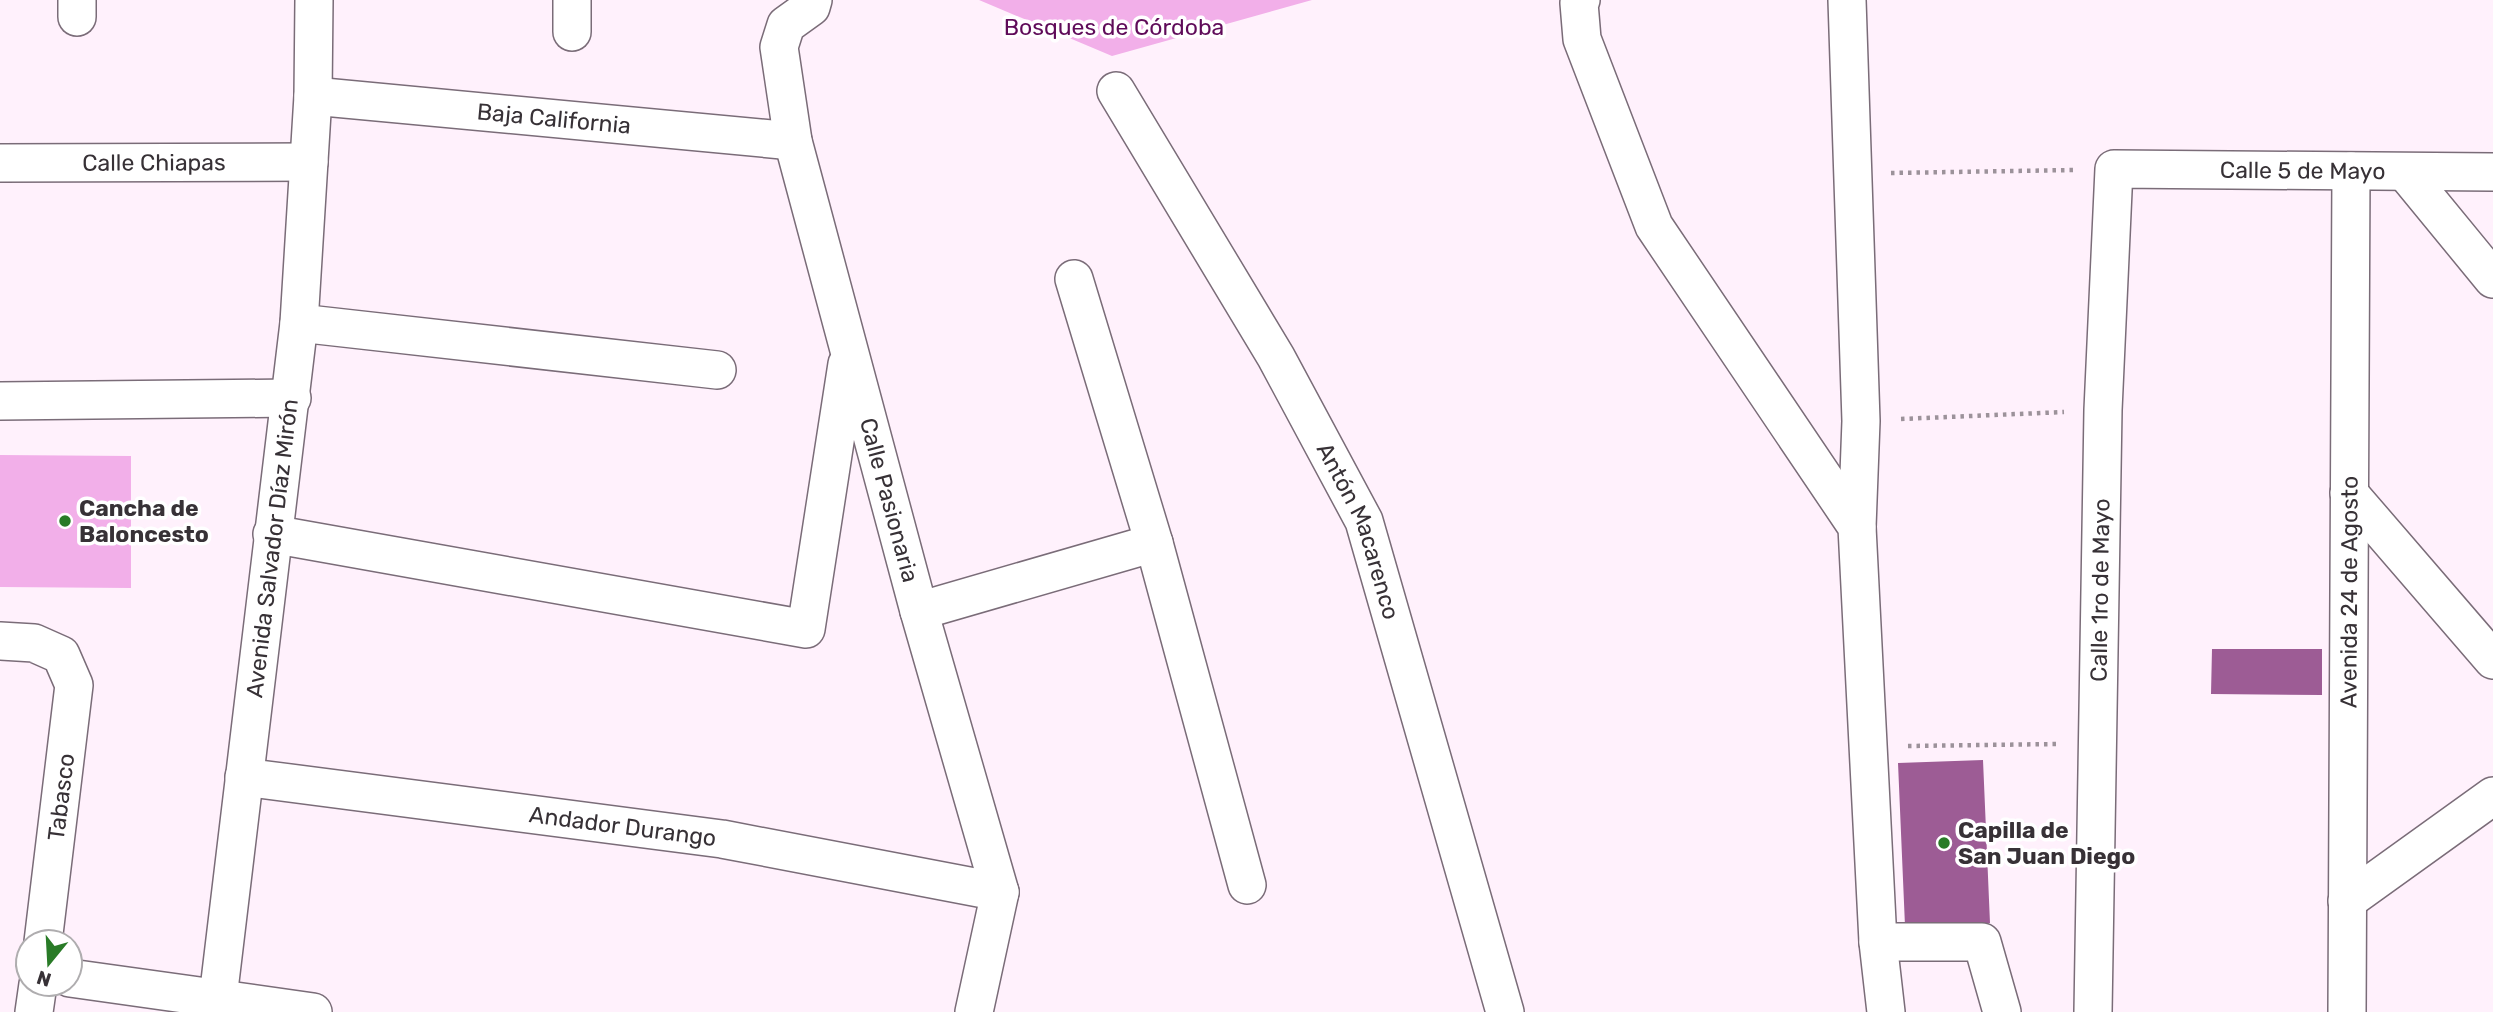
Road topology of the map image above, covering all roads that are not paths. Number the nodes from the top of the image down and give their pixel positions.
1 (314, 0) edge
2 (813, 0) edge
3 (1581, 0) edge
4 (1847, 0) edge
5 (1116, 91) dead end
6 (313, 96) junction
7 (793, 141) junction
8 (309, 162) junction
9 (0, 163) edge
10 (2115, 169) joint
11 (2351, 171) junction
12 (2493, 172) edge
13 (2406, 173) junction
14 (1074, 279) dead end
15 (2493, 279) edge
16 (299, 323) junction
17 (849, 350) junction
18 (718, 370) dead end
19 (292, 398) junction
20 (0, 401) edge
21 (2349, 494) junction
22 (1857, 527) junction
23 (272, 534) junction
24 (1154, 543) junction
25 (919, 611) junction
26 (0, 641) edge
27 (2493, 660) edge
28 (244, 776) junction
29 (2493, 796) edge
30 (1247, 885) dead end
31 (1000, 892) junction
32 (2347, 901) junction
33 (45, 928) edge
34 (1878, 942) junction
35 (84, 980) edge
36 (218, 998) junction
37 (259, 1008) edge
38 (313, 1012) edge
39 (974, 1012) edge
40 (1505, 1012) edge
41 (1886, 1012) edge
42 (2002, 1012) edge
43 (2093, 1012) edge
44 (2347, 1012) edge

1 - 6 street, Avenida Salvador Díaz Mirón
2 - 7 street, Calle Pasionaria
3 - 22 street
4 - 22 street
5 - 40 street, Antón Macarenco
6 - 7 street, Baja California
6 - 8 street, Avenida Salvador Díaz Mirón
7 - 17 street, Calle Pasionaria
8 - 9 street, Calle Chiapas
8 - 16 street, Avenida Salvador Díaz Mirón
10 - 11 street, Calle 5 de Mayo
10 - 43 street, Calle 1ro de Mayo
11 - 13 street, Calle 5 de Mayo
11 - 21 street, Avenida 24 de Agosto
12 - 13 street, Calle 5 de Mayo
13 - 15 street
14 - 24 street
16 - 18 street
16 - 19 street, Avenida Salvador Díaz Mirón
17 - 23 street
17 - 25 street, Calle Pasionaria
19 - 20 street
19 - 23 street, Avenida Salvador Díaz Mirón
21 - 27 street
21 - 32 street, Avenida 24 de Agosto
22 - 34 street
23 - 28 street, Avenida Salvador Díaz Mirón
24 - 25 street
24 - 30 street
25 - 31 street, Calle Pasionaria
26 - 33 street, Tabasco
28 - 31 street, Andador Durango
28 - 36 street, Avenida Salvador Díaz Mirón
29 - 32 street
31 - 39 street, Calle Pasionaria
32 - 44 street, Avenida 24 de Agosto
34 - 41 street
34 - 42 street
35 - 36 street
36 - 37 street
37 - 38 street

